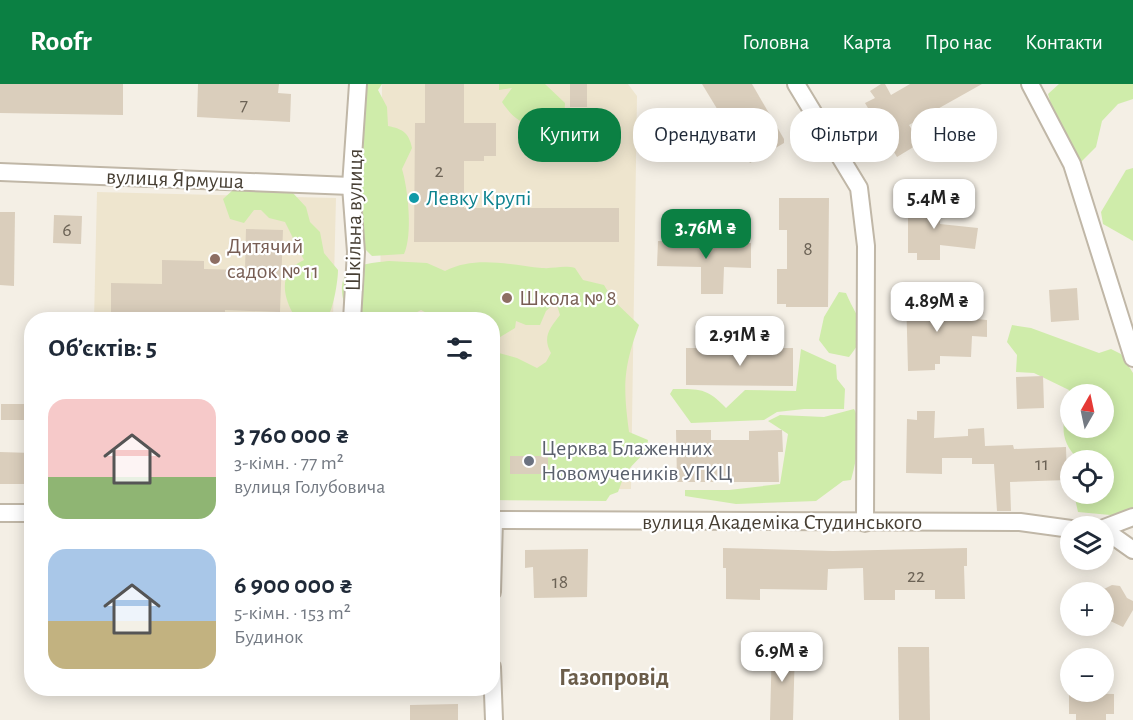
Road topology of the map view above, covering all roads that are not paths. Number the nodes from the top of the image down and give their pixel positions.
1 (358, 84) edge
2 (796, 84) edge
3 (1030, 84) edge
4 (0, 172) edge
5 (351, 186) junction
6 (352, 312) edge
7 (1133, 358) edge
8 (0, 513) edge
9 (24, 513) edge
10 (1133, 518) edge
11 (500, 520) edge
12 (865, 523) junction
13 (1114, 525) edge
14 (1060, 527) edge
15 (1114, 537) edge
16 (1133, 550) edge
17 (493, 696) edge
18 (494, 720) edge

1 - 5 street, Шкільна вулиця
2 - 12 street
3 - 7 street
4 - 5 street, вулиця Ярмуша
5 - 6 street, Шкільна вулиця
8 - 9 street
10 - 13 street
11 - 12 street, вулиця Академіка Студинського
12 - 14 street, вулиця Академіка Студинського
15 - 16 street
17 - 18 street

